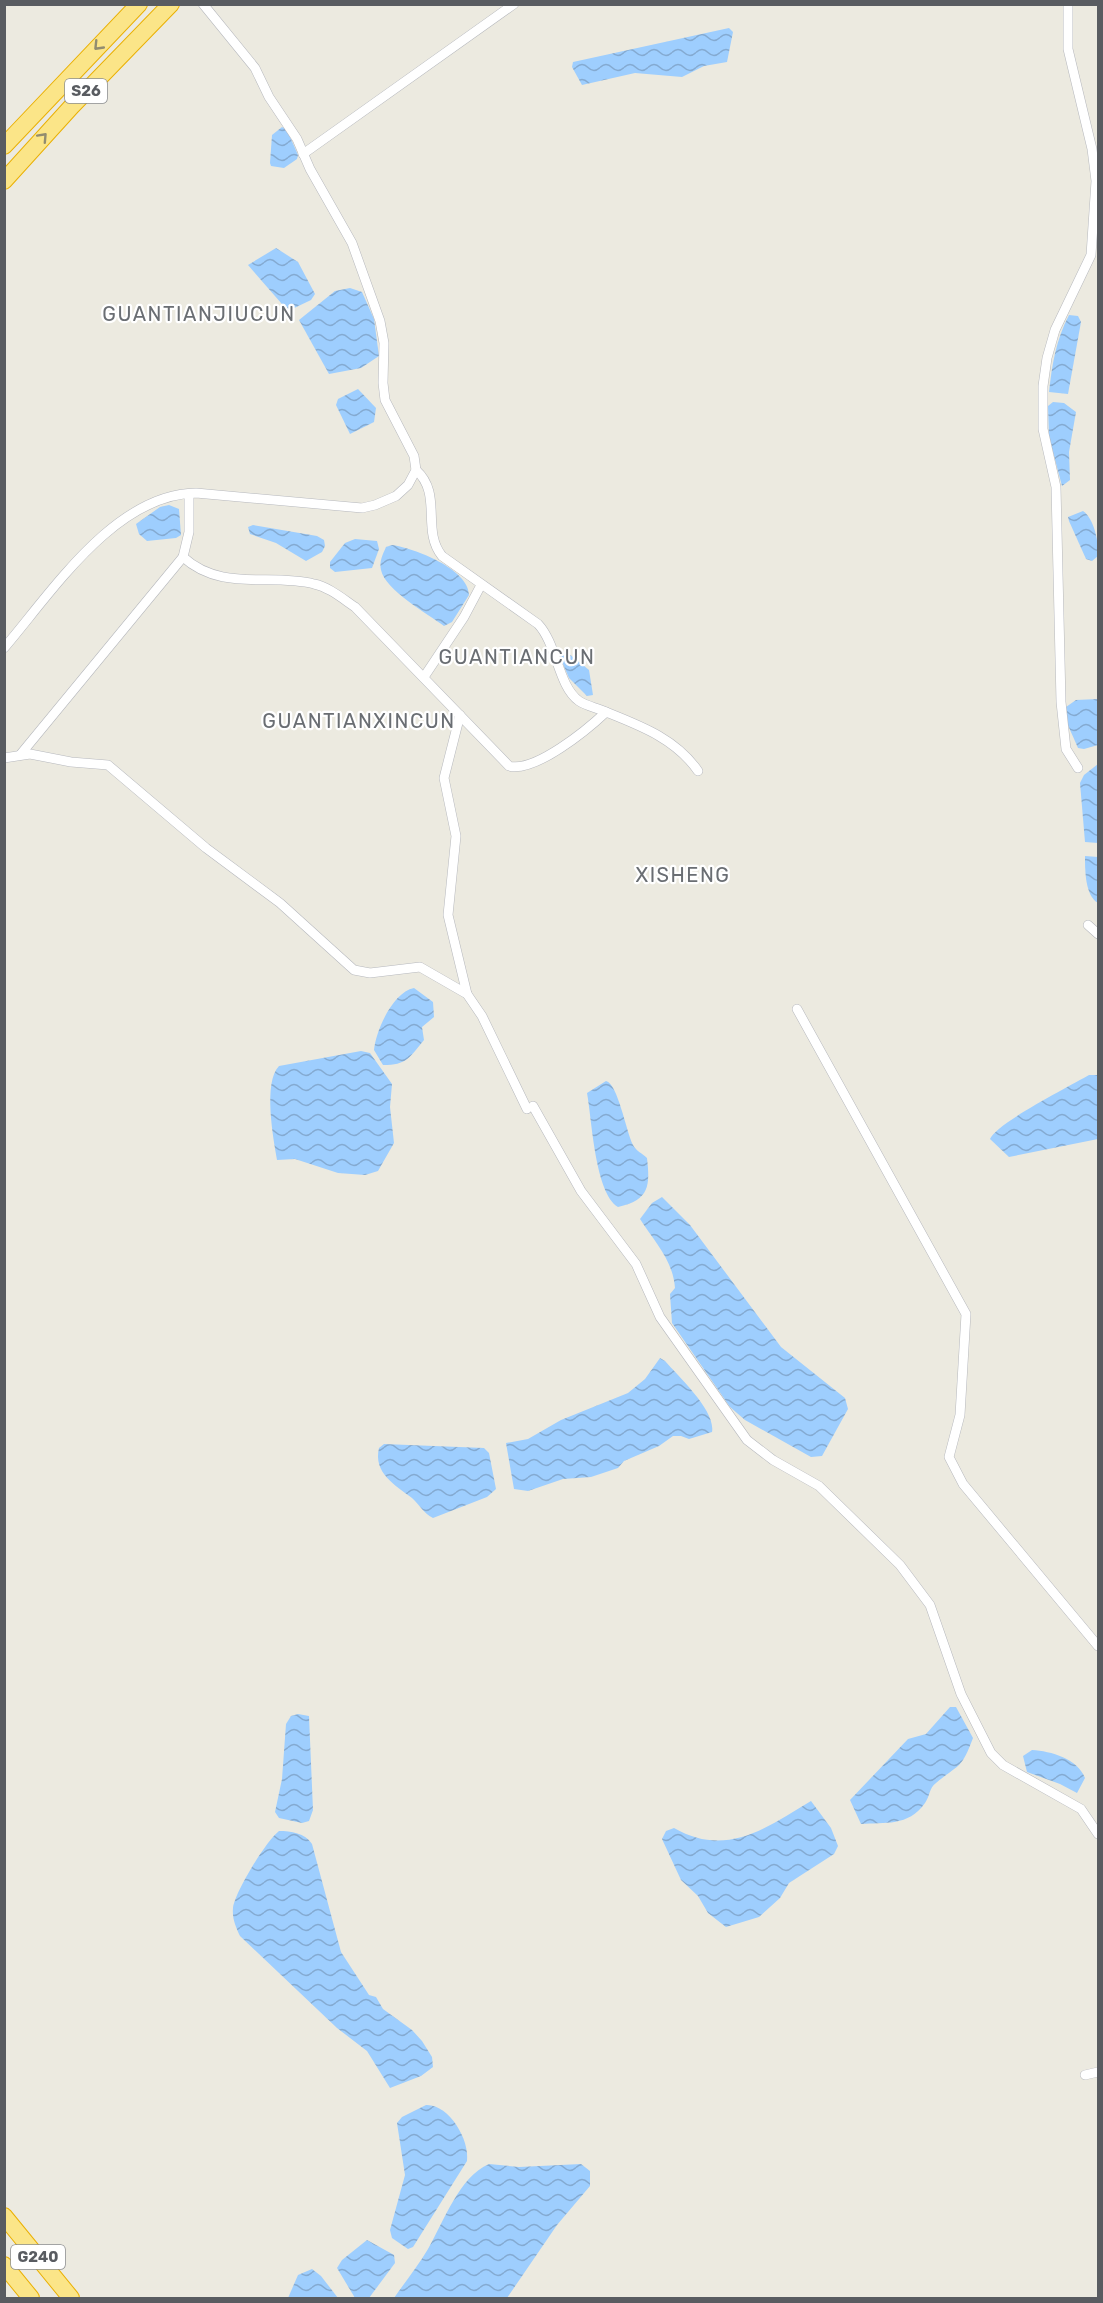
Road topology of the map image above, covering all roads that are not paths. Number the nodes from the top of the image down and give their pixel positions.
1 (139, 4) edge
2 (171, 4) edge
3 (203, 4) edge
4 (514, 4) edge
5 (1068, 4) edge
6 (4, 146) edge
7 (303, 154) junction
8 (4, 181) edge
9 (416, 470) junction
10 (189, 494) junction
11 (183, 557) junction
12 (481, 585) junction
13 (4, 648) edge
14 (424, 677) junction
15 (606, 712) junction
16 (460, 715) junction
17 (21, 755) junction
18 (4, 758) edge
19 (1078, 768) dead end
20 (698, 771) dead end
21 (1088, 924) dead end
22 (1098, 934) edge
23 (467, 994) junction
24 (797, 1009) dead end
25 (1098, 1646) edge
26 (1098, 1834) edge
27 (1098, 2072) edge
28 (1085, 2075) dead end
29 (4, 2216) edge
30 (4, 2265) edge
31 (31, 2298) edge
32 (71, 2298) edge

1 -> 6 highway, S26
8 -> 2 highway, S26
3 - 7 street
4 - 7 street
5 - 19 street
7 - 9 street
9 - 10 street
9 - 12 street
10 - 11 street
10 - 13 street
11 - 14 street
11 - 17 street
12 - 14 street
12 - 15 street
14 - 16 street
15 - 16 street
15 - 20 street
16 - 23 street
17 - 18 street
17 - 23 street
21 - 22 street
23 - 26 street
24 - 25 street
27 - 28 street
29 - 32 highway, G240
30 - 31 highway, G240

